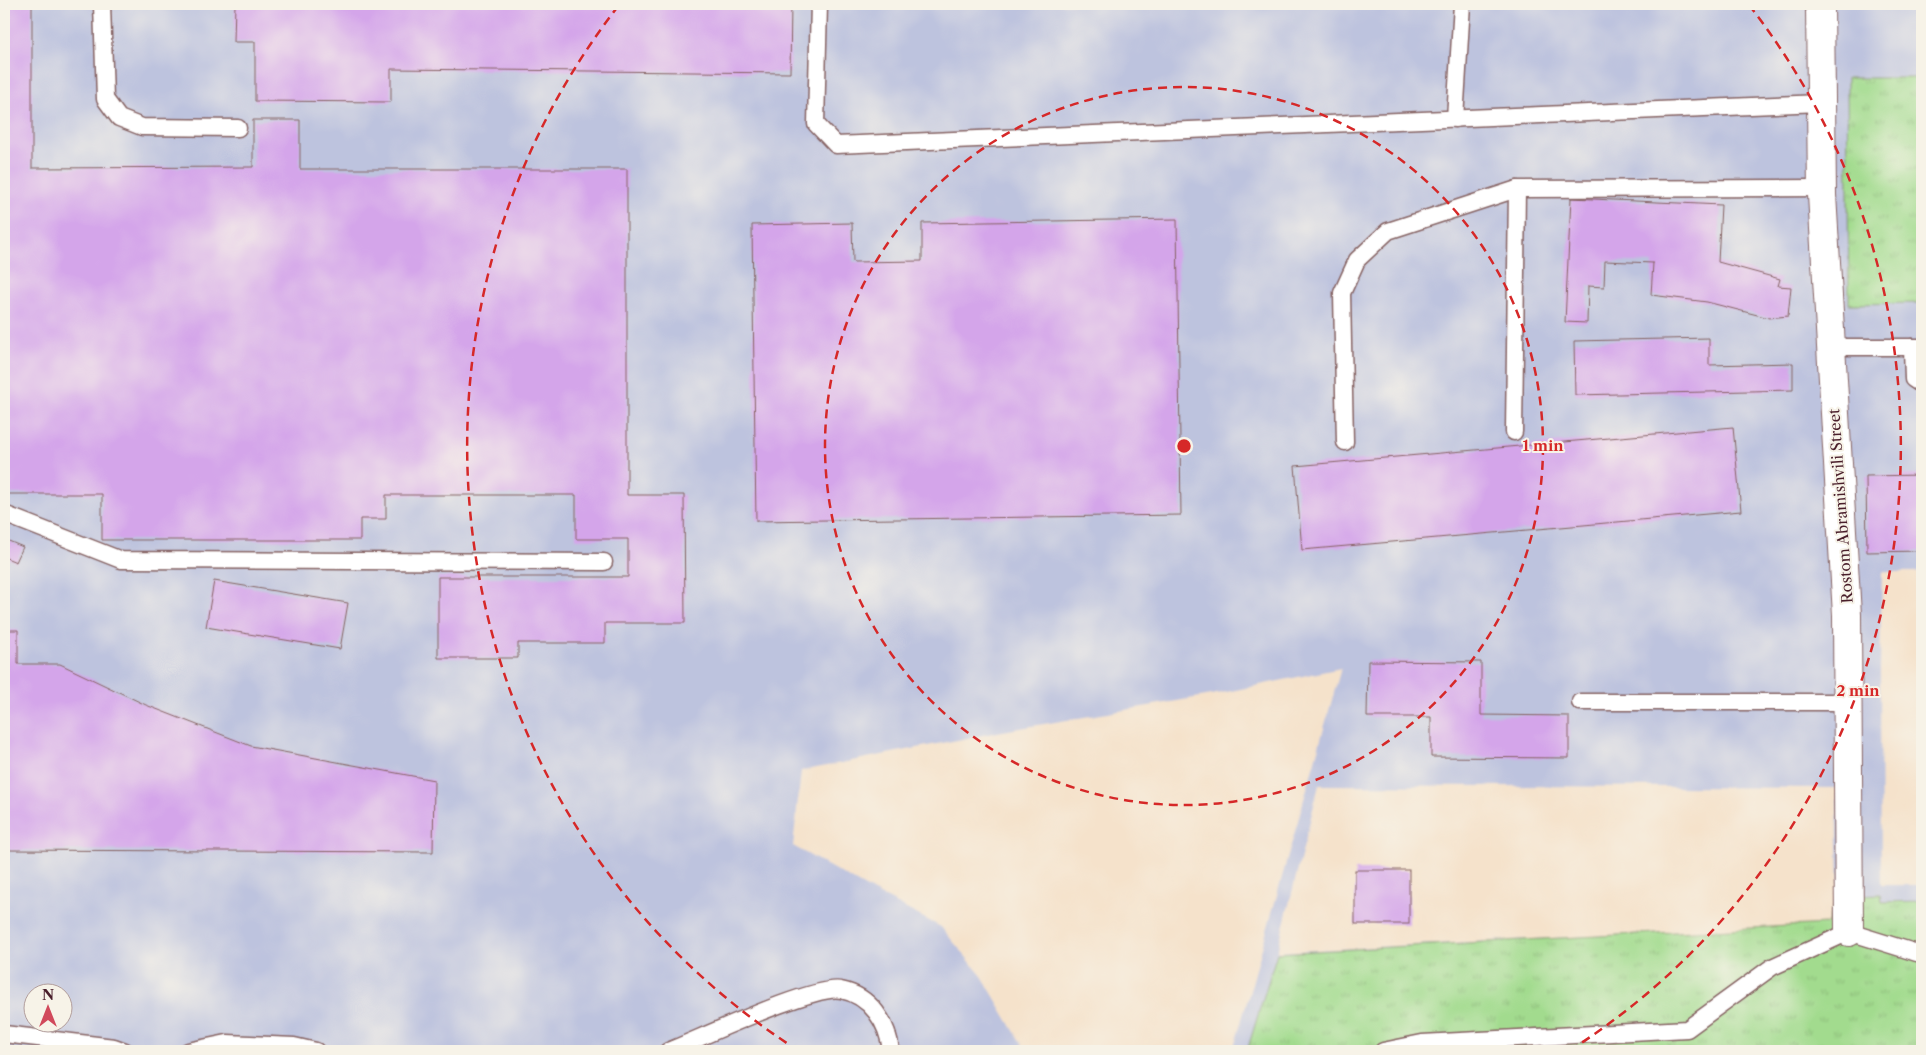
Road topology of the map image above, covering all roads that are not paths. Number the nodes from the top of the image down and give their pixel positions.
1 (102, 4) edge
2 (819, 4) edge
3 (1462, 4) edge
4 (1820, 4) edge
5 (1821, 103) junction
6 (1455, 119) junction
7 (238, 128) dead end
8 (1822, 188) junction
9 (1517, 189) junction
10 (1831, 347) junction
11 (1917, 347) edge
12 (1922, 385) edge
13 (1514, 432) dead end
14 (1345, 442) dead end
15 (4, 514) edge
16 (604, 562) dead end
17 (1580, 702) dead end
18 (1848, 702) junction
19 (1848, 932) junction
20 (1922, 953) edge
21 (4, 1034) edge
22 (125, 1051) edge
23 (188, 1051) edge
24 (316, 1051) edge
25 (668, 1051) edge
26 (891, 1051) edge
27 (1383, 1051) edge

1 - 7 lane
2 - 6 lane
3 - 6 lane
4 - 5 street, Rostom Abramishvili Street
5 - 6 lane
5 - 8 street, Rostom Abramishvili Street
8 - 9 lane
8 - 10 street, Rostom Abramishvili Street
9 - 13 lane
9 - 14 lane
10 - 11 lane
10 - 18 street, Rostom Abramishvili Street
11 - 12 lane
15 - 16 lane
17 - 18 lane
18 - 19 street, Rostom Abramishvili Street
19 - 20 lane
19 - 27 lane
21 - 22 lane
23 - 24 lane
25 - 26 lane

